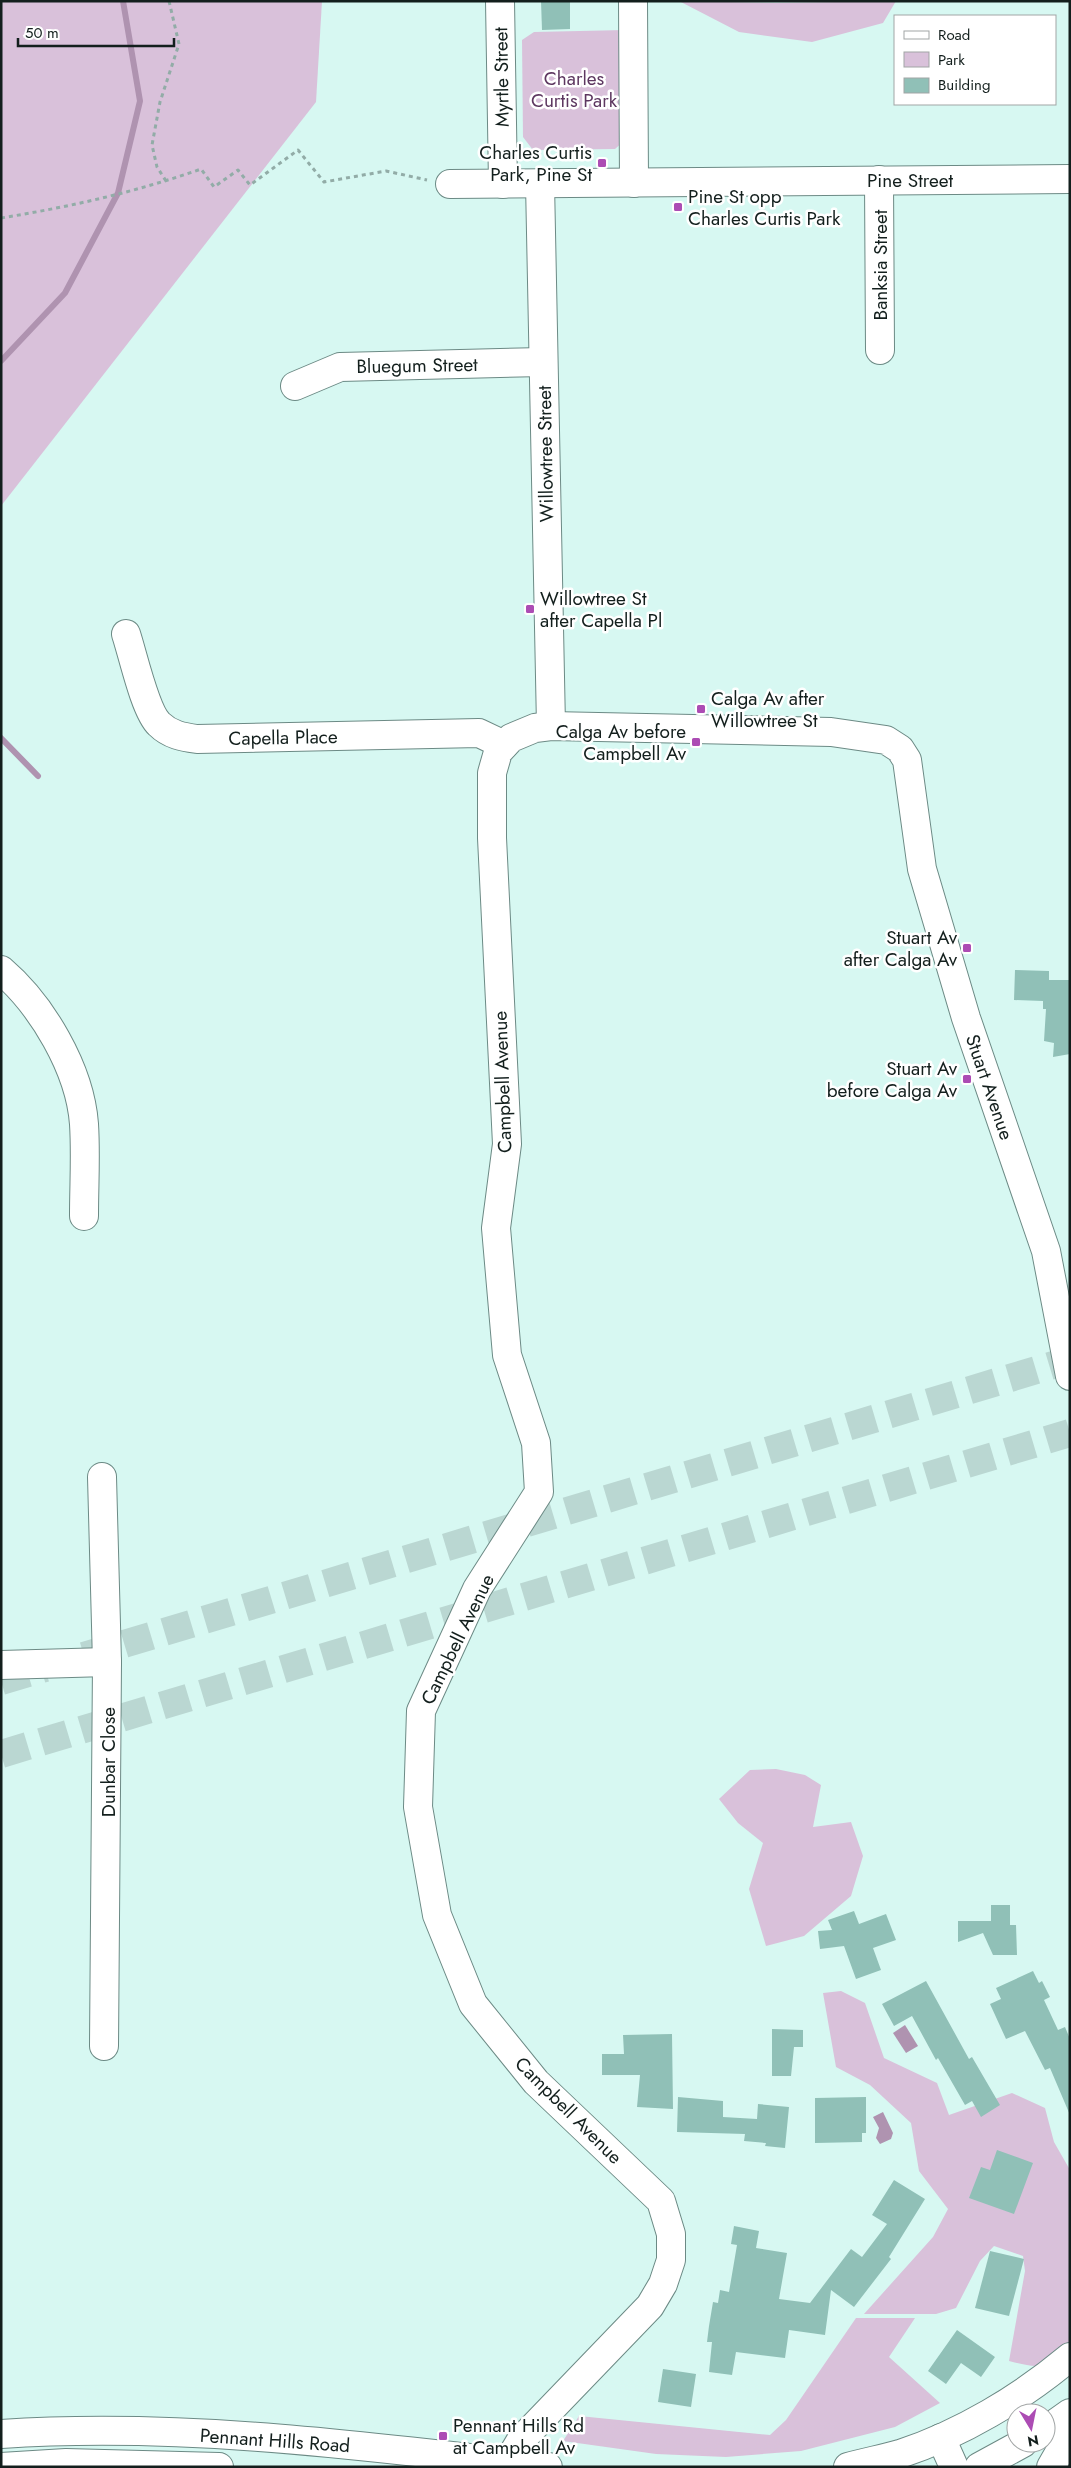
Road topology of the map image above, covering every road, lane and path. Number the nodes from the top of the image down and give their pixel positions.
1 (169, 1) edge
2 (500, 1) edge
3 (633, 1) edge
4 (1070, 179) edge
5 (879, 180) junction
6 (166, 181) junction
7 (540, 183) junction
8 (634, 183) junction
9 (450, 184) joint
10 (503, 184) junction
11 (1, 218) edge
12 (880, 350) dead end
13 (543, 362) junction
14 (295, 386) dead end
15 (126, 634) dead end
16 (551, 726) junction
17 (504, 745) junction
18 (1, 970) edge
19 (84, 1216) dead end
20 (1070, 1376) edge
21 (102, 1477) dead end
22 (108, 1662) junction
23 (1, 1665) edge
24 (104, 2046) dead end
25 (1070, 2357) edge
26 (1070, 2413) edge
27 (1056, 2423) edge
28 (1, 2434) edge
29 (1070, 2434) edge
30 (941, 2438) junction
31 (1006, 2452) edge
32 (508, 2462) junction
33 (1, 2466) edge
34 (219, 2467) edge
35 (548, 2467) edge
36 (848, 2467) edge
37 (954, 2467) edge
38 (979, 2467) edge
39 (1051, 2467) edge

1 - 6 path
2 - 10 main road, Myrtle Street
3 - 8 main road
4 - 5 main road, Pine Street
5 - 8 main road, Pine Street
5 - 12 main road, Banksia Street
6 - 9 path
6 - 11 path
7 - 8 main road, Pine Street
7 - 10 main road, Pine Street
7 - 13 main road, Willowtree Street
9 - 10 main road, Pine Street
13 - 14 main road, Bluegum Street
13 - 16 main road, Willowtree Street
15 - 17 main road, Capella Place
16 - 17 main road
16 - 20 main road, Stuart Avenue
17 - 32 main road, Campbell Avenue
18 - 19 main road
21 - 22 main road, Dunbar Close
22 - 23 main road
22 - 24 main road, Dunbar Close
25 - 30 main road
26 - 27 main road
28 - 32 main road, Pennant Hills Road
29 - 39 main road
30 - 36 main road
30 - 37 main road
31 - 38 main road
32 - 35 main road, Pennant Hills Road
33 - 34 main road, Pennant Hills Road

